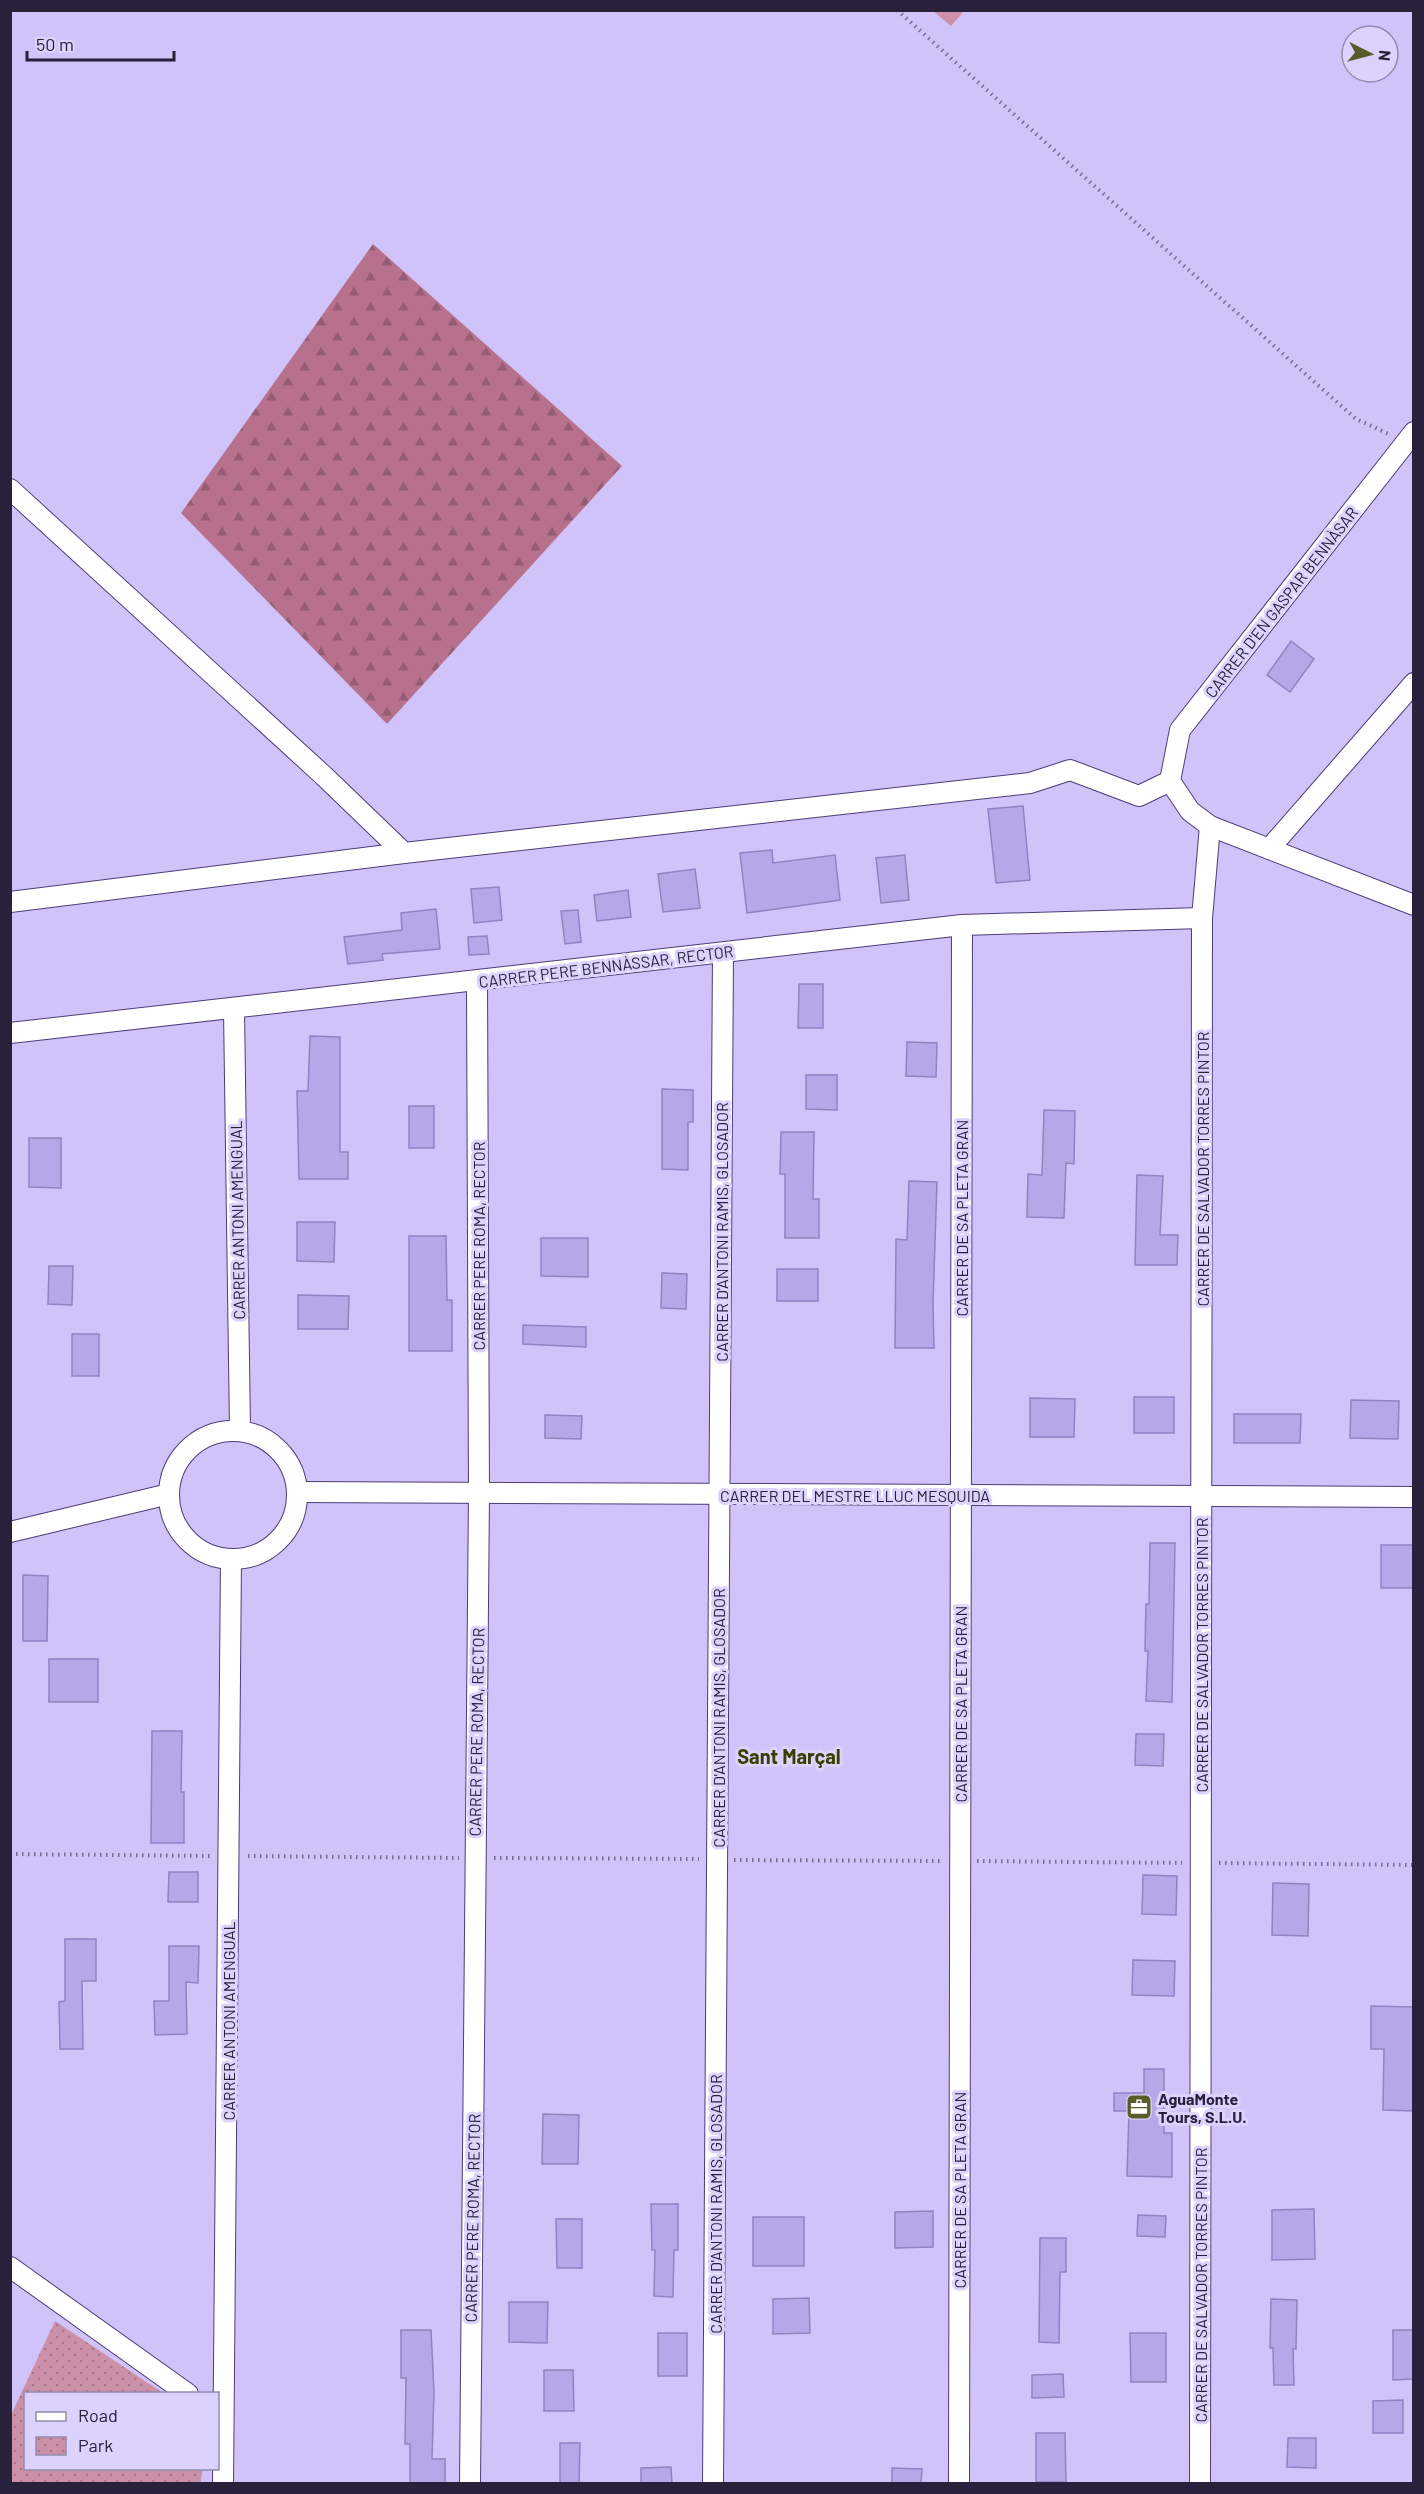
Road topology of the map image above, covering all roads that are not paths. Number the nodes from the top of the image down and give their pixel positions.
1 (1411, 441) edge
2 (10, 489) edge
3 (1413, 683) edge
4 (1170, 781) junction
5 (1210, 826) junction
6 (1269, 849) junction
7 (404, 853) junction
8 (10, 902) edge
9 (1413, 905) edge
10 (1202, 918) junction
11 (962, 925) junction
12 (723, 953) junction
13 (477, 981) junction
14 (234, 1009) junction
15 (10, 1033) edge
16 (240, 1431) junction
17 (297, 1492) junction
18 (479, 1493) junction
19 (169, 1494) junction
20 (719, 1494) junction
21 (960, 1495) junction
22 (1202, 1496) junction
23 (1413, 1497) edge
24 (10, 1532) edge
25 (231, 1559) junction
26 (10, 2267) edge
27 (185, 2392) edge
28 (221, 2417) edge
29 (223, 2484) edge
30 (470, 2484) edge
31 (713, 2484) edge
32 (958, 2484) edge
33 (1200, 2484) edge

1 - 4 street, CARRER D'EN GASPAR BENNÀSAR
2 - 7 street
3 - 6 street
4 - 5 street
4 - 7 street
5 - 6 street
5 - 10 street, CARRER DE SALVADOR TORRES PINTOR
6 - 9 street
7 - 8 street
10 - 11 street, CARRER PERE BENNÀSSAR, RECTOR
10 - 22 street, CARRER DE SALVADOR TORRES PINTOR
11 - 12 street, CARRER PERE BENNÀSSAR, RECTOR
11 - 21 street, CARRER DE SA PLETA GRAN
12 - 13 street, CARRER PERE BENNÀSSAR, RECTOR
12 - 20 street, CARRER D'ANTONI RAMIS, GLOSADOR
13 - 14 street, CARRER PERE BENNÀSSAR, RECTOR
13 - 18 street, CARRER PERE ROMA, RECTOR
14 - 15 street, CARRER PERE BENNÀSSAR, RECTOR
14 - 16 street, CARRER ANTONI AMENGUAL
16 - 17 street
16 - 19 street
17 - 18 street, CARRER DEL MESTRE LLUC MESQUIDA
17 - 25 street
18 - 20 street, CARRER DEL MESTRE LLUC MESQUIDA
18 - 30 street, CARRER PERE ROMA, RECTOR
19 - 24 street
19 - 25 street
20 - 21 street, CARRER DEL MESTRE LLUC MESQUIDA
20 - 31 street, CARRER D'ANTONI RAMIS, GLOSADOR
21 - 22 street, CARRER DEL MESTRE LLUC MESQUIDA
21 - 32 street, CARRER DE SA PLETA GRAN
22 - 23 street, CARRER DEL MESTRE LLUC MESQUIDA
22 - 33 street, CARRER DE SALVADOR TORRES PINTOR
25 - 28 street, CARRER ANTONI AMENGUAL
26 - 27 street
28 - 29 street, CARRER ANTONI AMENGUAL

